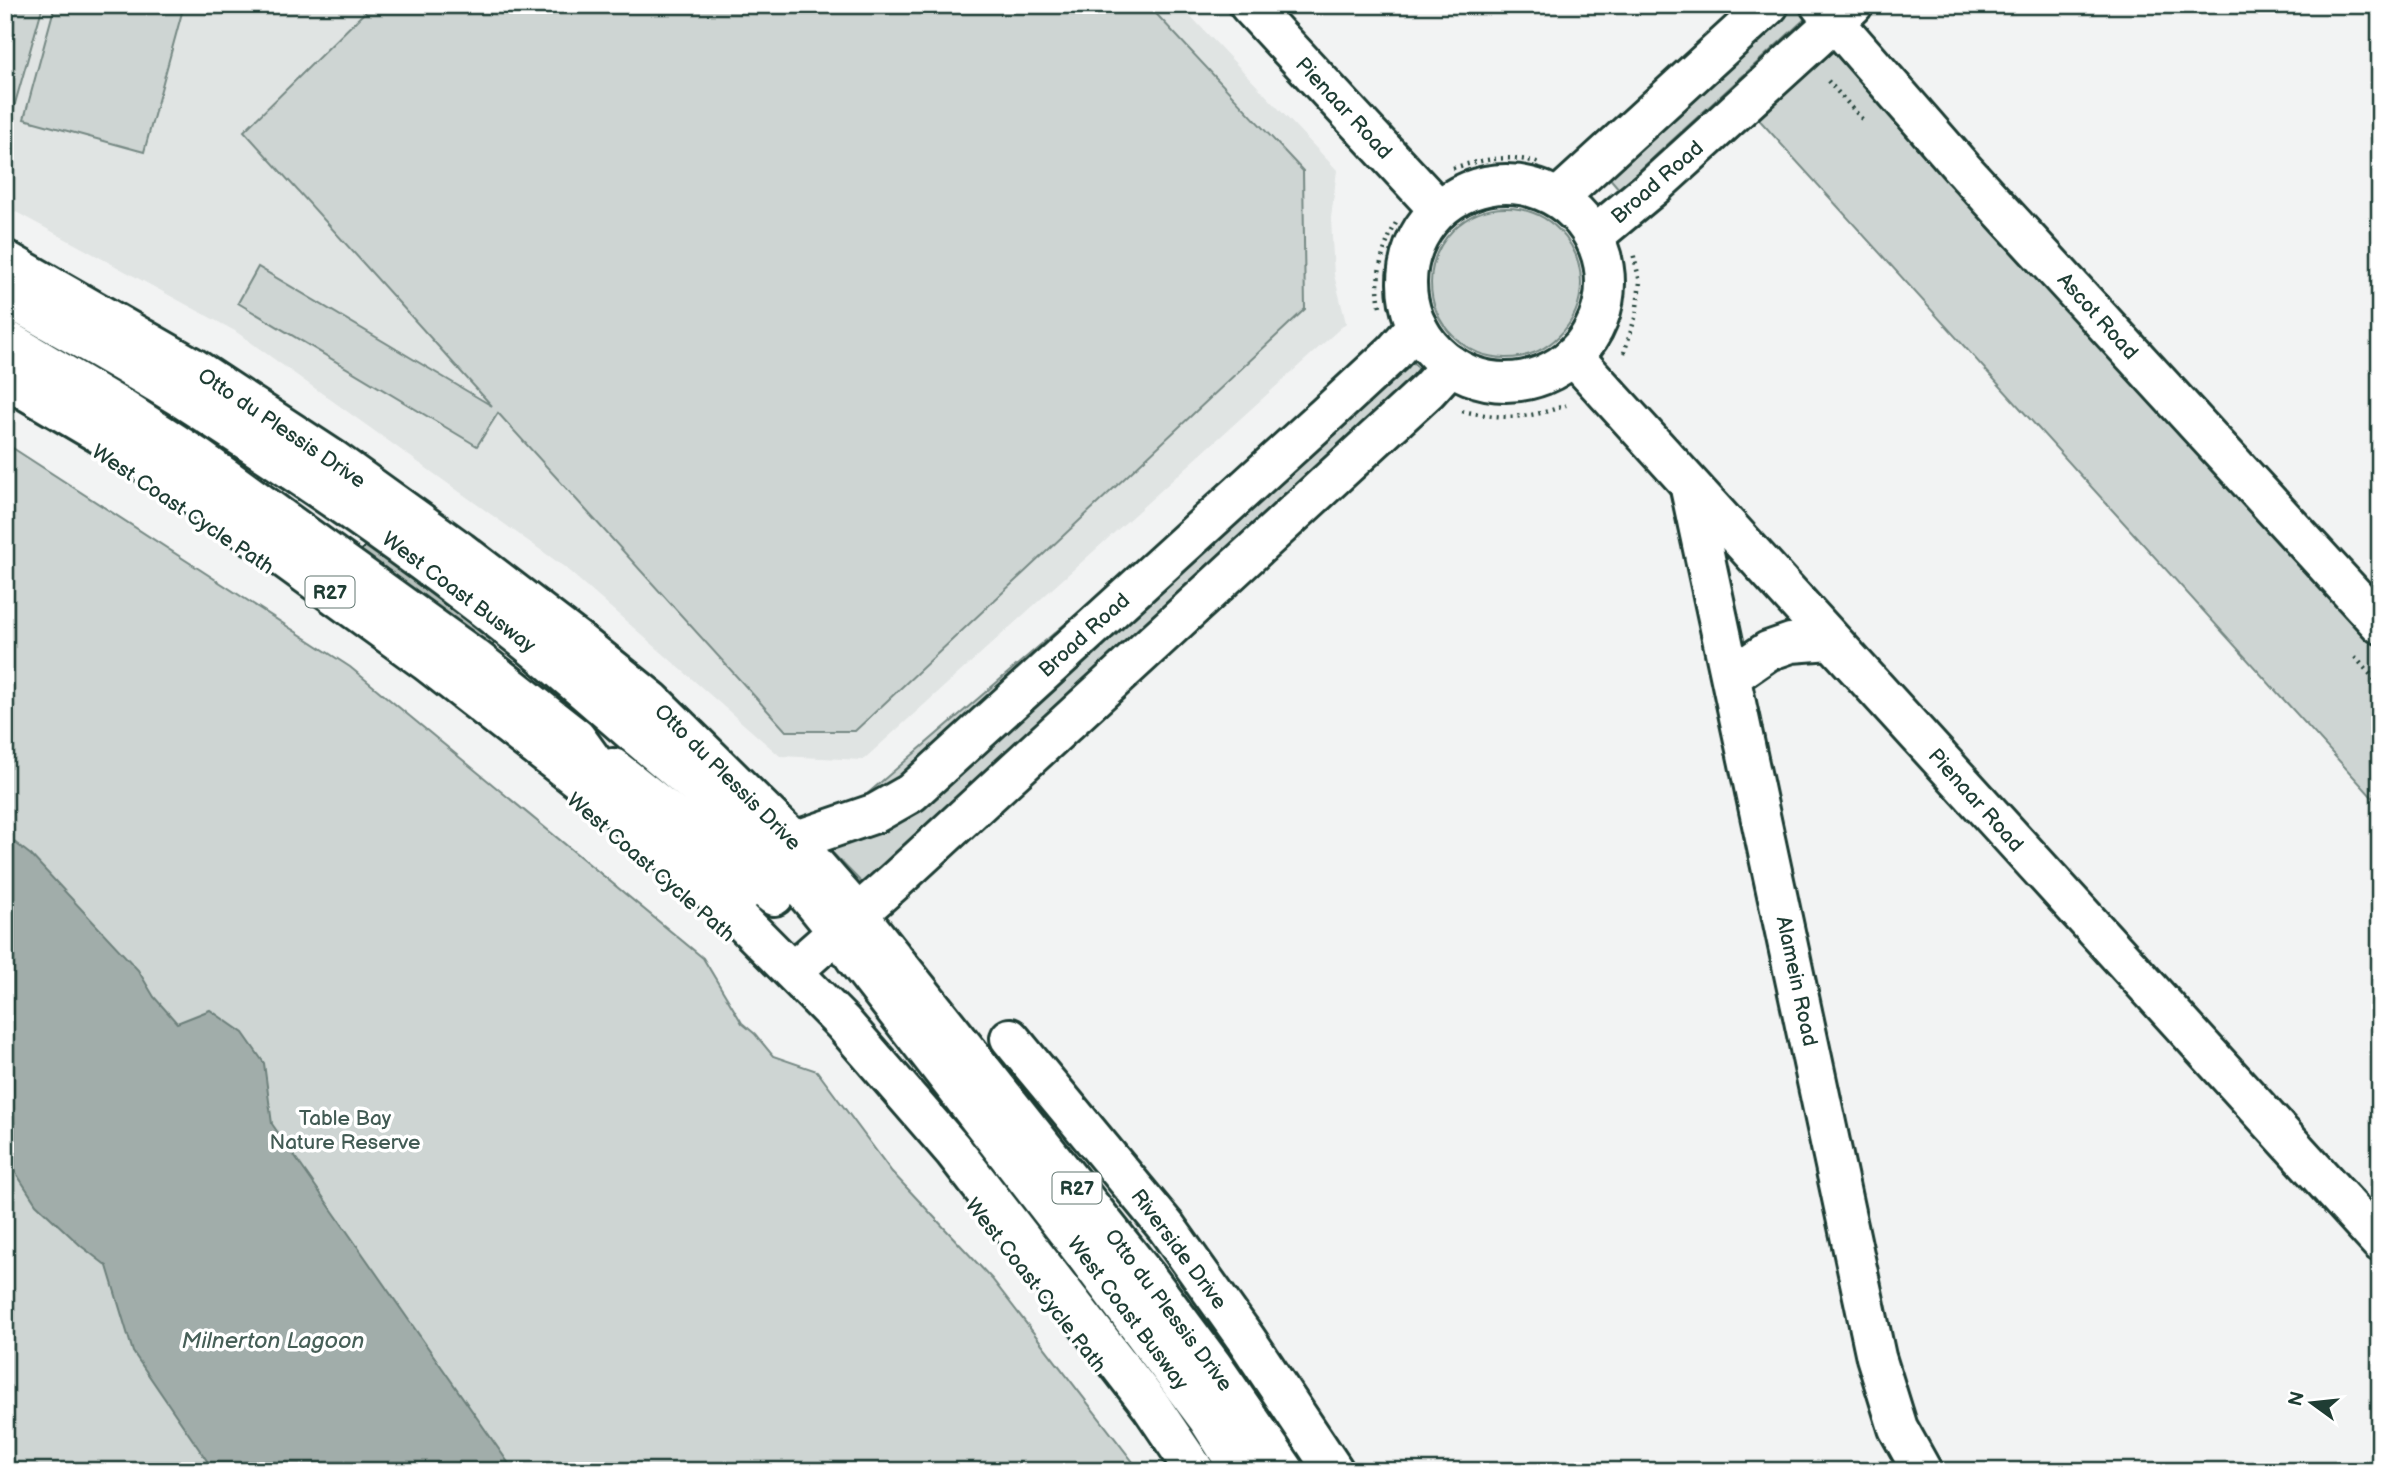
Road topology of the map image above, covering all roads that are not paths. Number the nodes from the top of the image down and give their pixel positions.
1 (1249, 5) edge
2 (1769, 5) edge
3 (1836, 11) edge
4 (1558, 198) junction
5 (1439, 210) junction
6 (1594, 236) junction
7 (5, 260) edge
8 (5, 295) edge
9 (1417, 326) junction
10 (5, 339) edge
11 (1573, 356) junction
12 (1451, 365) junction
13 (5, 378) edge
14 (1689, 485) junction
15 (2380, 624) edge
16 (1830, 640) junction
17 (1059, 659) junction
18 (1732, 676) junction
19 (1091, 700) junction
20 (576, 738) junction
21 (641, 828) junction
22 (775, 860) junction
23 (728, 907) junction
24 (845, 936) junction
25 (793, 971) junction
26 (1010, 1038) dead end
27 (2380, 1242) edge
28 (1195, 1471) edge
29 (1241, 1471) edge
30 (1285, 1471) edge
31 (1334, 1471) edge
32 (1922, 1471) edge

1 - 5 street, Pienaar Road
2 - 4 street
3 - 6 street, Broad Road
3 - 15 street, Ascot Road
4 - 5 street, Broad Road
4 - 6 street
5 - 9 street, Broad Road
6 - 11 street, Broad Road
7 - 22 street, Otto du Plessis Drive / R27
8 - 22 street, West Coast Busway
9 - 12 street, Broad Road
9 - 17 street, Broad Road
10 - 20 street, West Coast Busway
11 - 12 street, Broad Road
11 - 14 street, Pienaar Road
12 - 19 street
13 - 21 street, R27
14 - 16 street, Pienaar Road
14 - 18 street, Alamein Road
16 - 18 street
16 - 27 street, Pienaar Road
17 - 19 street
17 - 22 street, Broad Road
18 - 32 street, Alamein Road
19 - 24 street
20 - 21 street, West Coast Busway
20 - 22 street, West Coast Busway
21 - 23 street, R27
22 - 23 street, Broad Road
22 - 24 street, Otto du Plessis Drive / R27
22 - 24 street, West Coast Busway
23 - 25 street, R27
24 - 25 street
24 - 29 street, West Coast Busway
24 - 30 street, Otto du Plessis Drive / R27
25 - 28 street, R27
26 - 31 street, Riverside Drive

